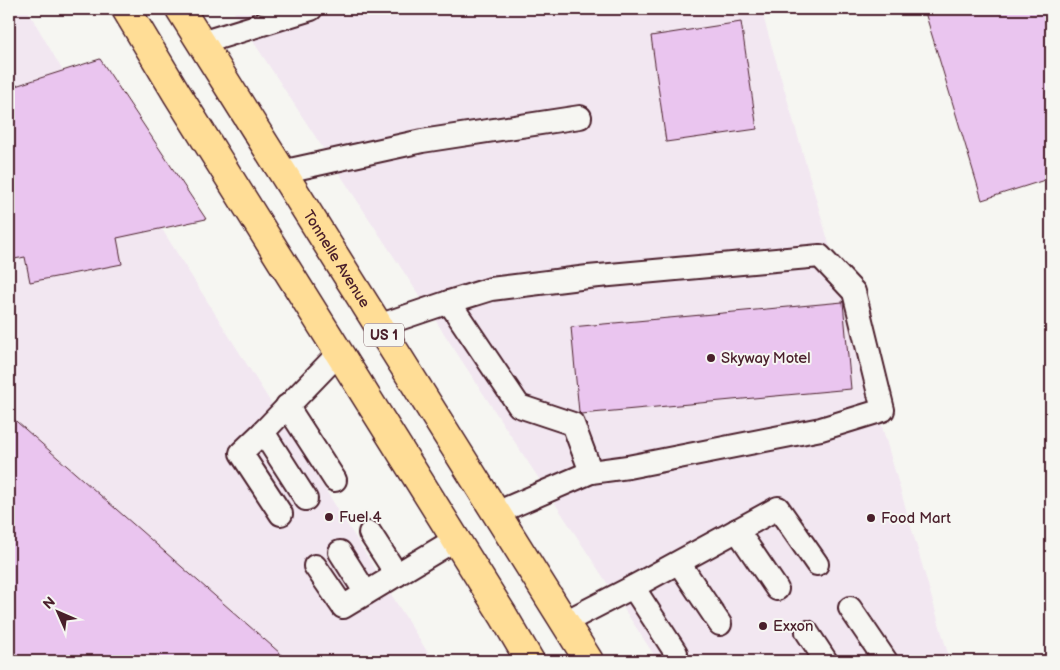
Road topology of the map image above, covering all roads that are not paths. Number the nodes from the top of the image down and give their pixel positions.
1 (126, 9) edge
2 (180, 9) edge
3 (311, 9) edge
4 (201, 44) junction
5 (580, 117) dead end
6 (281, 172) junction
7 (448, 302) junction
8 (378, 326) junction
9 (339, 354) junction
10 (287, 406) junction
11 (263, 432) junction
12 (591, 472) junction
13 (336, 480) dead end
14 (306, 499) dead end
15 (496, 513) junction
16 (281, 514) dead end
17 (737, 530) junction
18 (370, 533) dead end
19 (456, 539) junction
20 (340, 552) dead end
21 (679, 563) junction
22 (817, 564) dead end
23 (315, 566) dead end
24 (397, 575) junction
25 (633, 587) junction
26 (777, 589) dead end
27 (366, 592) junction
28 (850, 608) dead end
29 (565, 622) junction
30 (720, 624) dead end
31 (807, 632) dead end
32 (676, 653) dead end
33 (530, 661) edge
34 (589, 661) edge
35 (826, 661) edge
36 (886, 661) edge

1 - 9 highway
2 - 4 highway, Tonnelle Avenue / US 1
3 - 4 lane
4 - 6 highway, Tonnelle Avenue / US 1
5 - 6 lane
6 - 8 highway, Tonnelle Avenue / US 1
7 - 8 lane
7 - 12 lane
7 - 12 lane
8 - 15 highway, Tonnelle Avenue / US 1
9 - 10 lane
9 - 19 highway
10 - 11 lane
10 - 13 lane
11 - 14 lane
11 - 16 lane
12 - 15 lane
15 - 29 highway, Tonnelle Avenue / US 1
17 - 21 lane
17 - 22 lane
17 - 26 lane
18 - 24 lane
19 - 24 lane
19 - 33 highway
20 - 27 lane
21 - 25 lane
21 - 30 lane
23 - 27 lane
24 - 27 lane
25 - 29 lane
25 - 32 lane
28 - 36 lane
29 - 34 highway, Tonnelle Avenue / US 1
31 - 35 lane

